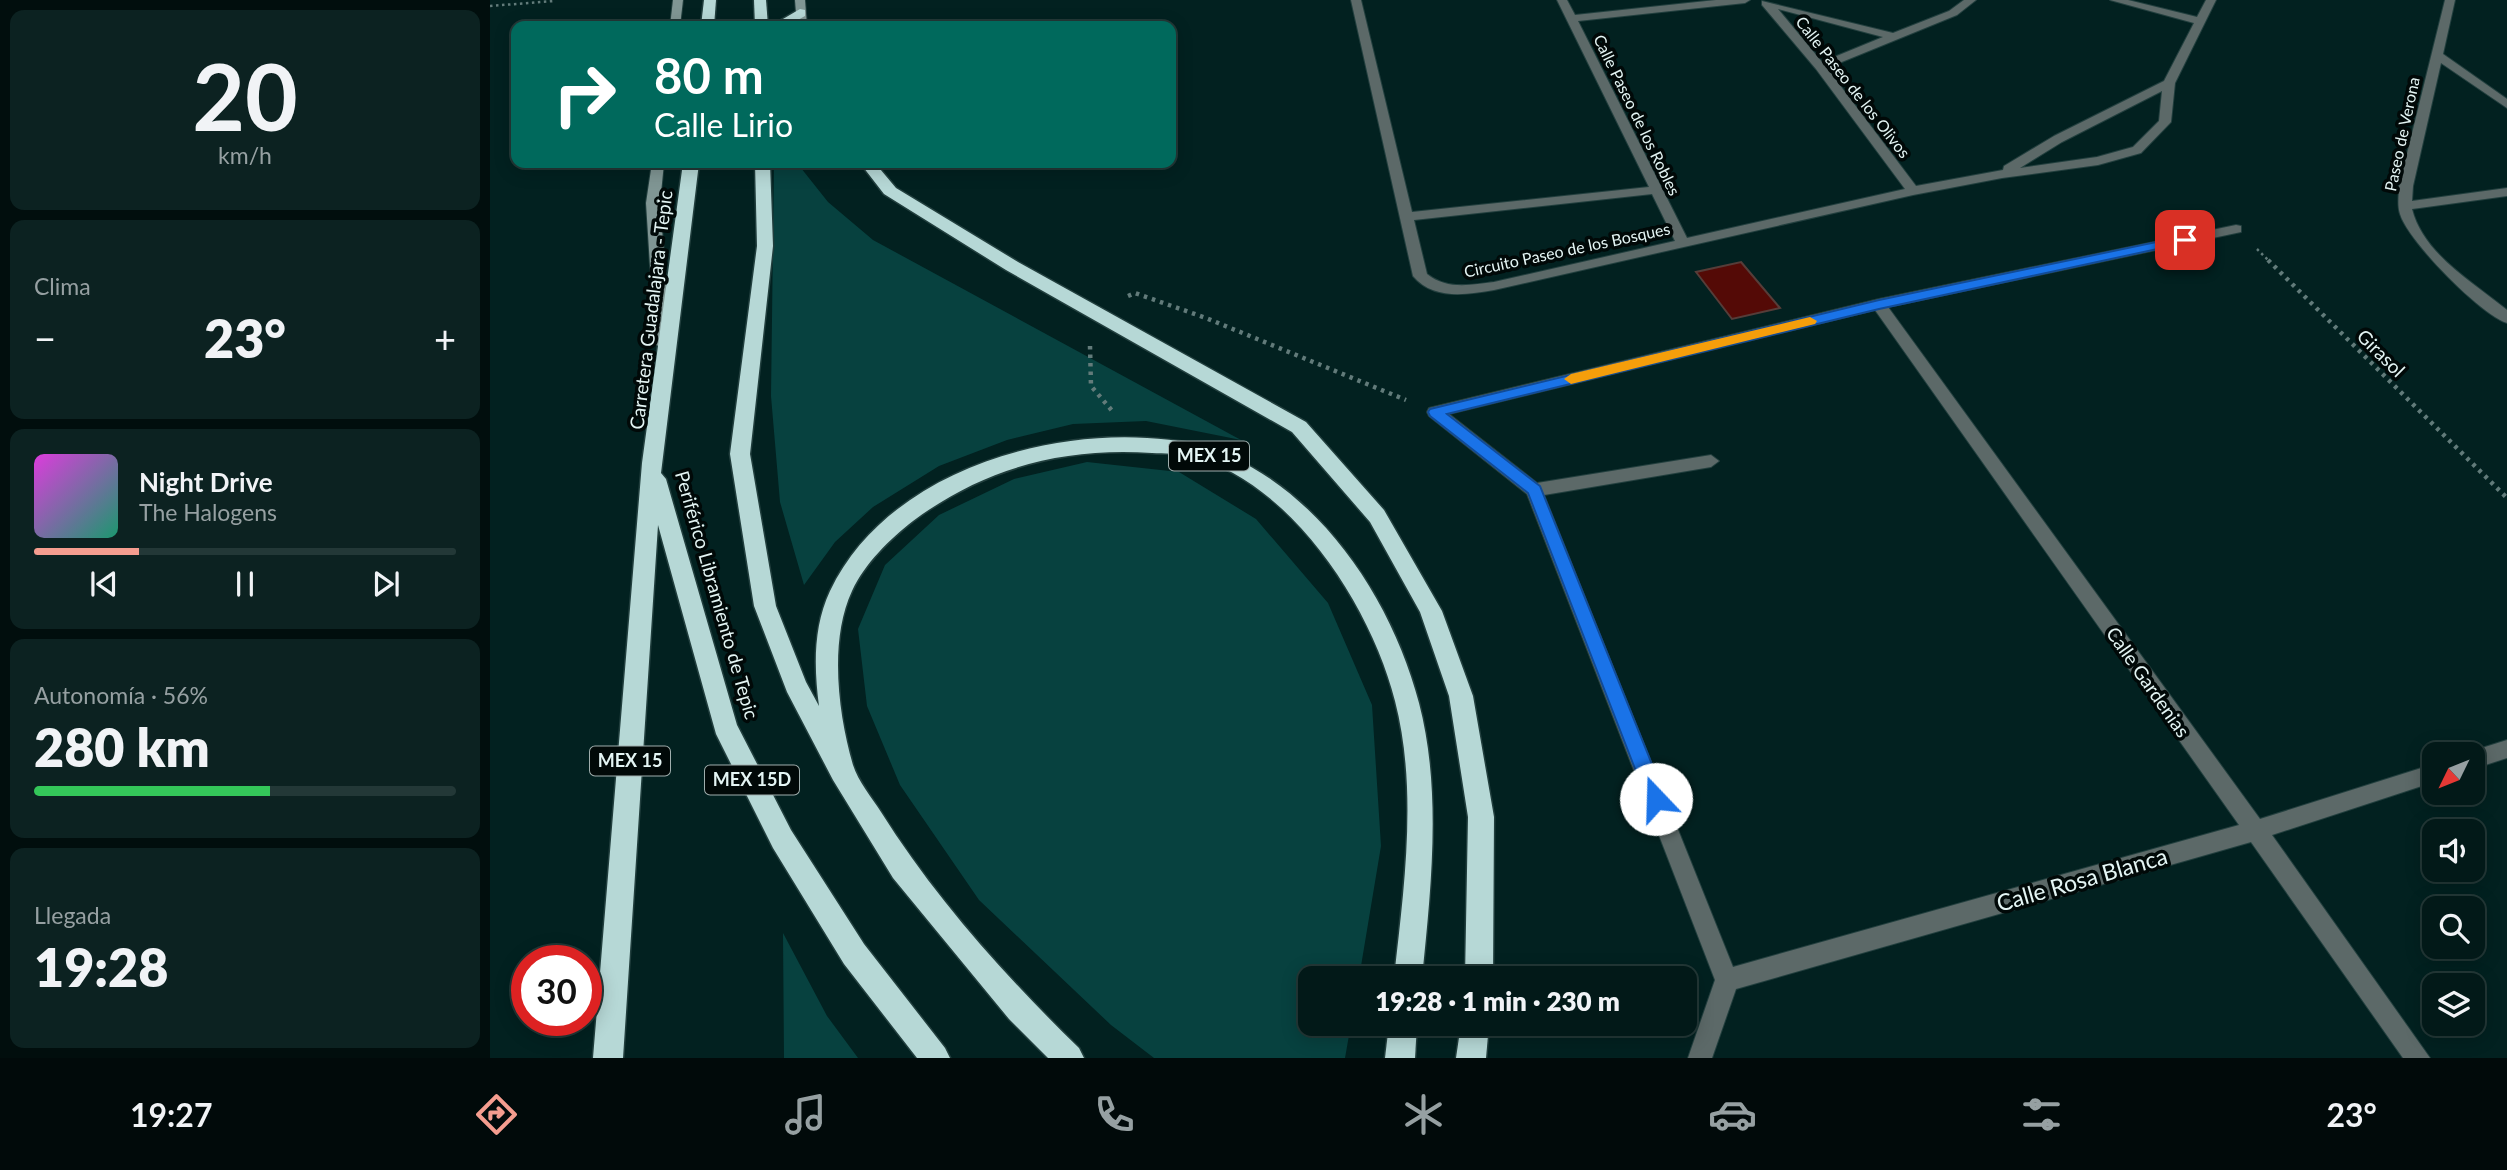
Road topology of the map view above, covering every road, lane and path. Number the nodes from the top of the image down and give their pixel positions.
1 (678, 0) edge
2 (710, 0) edge
3 (760, 0) edge
4 (1356, 0) edge
5 (1562, 0) edge
6 (1745, 0) edge
7 (1971, 0) edge
8 (2115, 0) edge
9 (2211, 0) edge
10 (2450, 0) edge
11 (554, 1) edge
12 (1761, 1) edge
13 (490, 6) edge
14 (1571, 19) junction
15 (676, 21) edge
16 (708, 21) edge
17 (762, 21) edge
18 (2201, 21) junction
19 (1894, 37) junction
20 (2437, 55) junction
21 (1820, 67) junction
22 (2169, 83) junction
23 (2507, 104) edge
24 (657, 168) edge
25 (690, 168) edge
26 (762, 168) edge
27 (871, 168) edge
28 (2002, 174) junction
29 (1656, 190) junction
30 (1913, 191) junction
31 (2507, 192) edge
32 (2405, 206) junction
33 (1405, 217) junction
34 (2236, 229) joint
35 (1683, 243) junction
36 (1879, 304) junction
37 (1089, 308) junction
38 (2507, 318) edge
39 (664, 369) junction
40 (1435, 412) junction
41 (1139, 444) junction
42 (1711, 461) dead end
43 (652, 463) junction
44 (1534, 490) junction
45 (2507, 498) edge
46 (2507, 749) edge
47 (2485, 756) edge
48 (842, 772) junction
49 (2422, 777) edge
50 (2254, 831) junction
51 (1409, 966) edge
52 (1479, 966) edge
53 (1727, 980) junction
54 (1402, 1036) edge
55 (1474, 1036) edge
56 (608, 1058) edge
57 (934, 1058) edge
58 (1069, 1058) edge
59 (1400, 1058) edge
60 (1471, 1058) edge
61 (1700, 1058) edge
62 (2418, 1058) edge

1 - 15 main road
2 - 16 highway
3 - 17 highway
4 - 33 street, Circuito Paseo de los Bosques
5 - 14 street, Calle Paseo de los Robles
6 - 14 street
7 - 19 street
8 - 18 street
9 - 18 street, Circuito Paseo de los Bosques
10 - 20 street, Paseo de Verona
11 - 13 path
12 - 19 street
12 - 21 street, Calle Paseo de los Olivos
14 - 29 street, Calle Paseo de los Robles
18 - 22 street, Circuito Paseo de los Bosques
19 - 21 street
20 - 23 street
20 - 32 street, Paseo de Verona
21 - 30 street, Calle Paseo de los Olivos
22 - 28 street, Circuito Paseo de los Bosques
22 - 28 street, Circuito Paseo de los Bosques
24 - 39 main road
25 - 39 highway, Carretera Guadalajara - Tepic / MEX 15
26 - 48 highway
27 - 37 highway
28 - 30 street, Circuito Paseo de los Bosques
29 - 33 street
29 - 35 street, Calle Paseo de los Robles
30 - 35 street, Circuito Paseo de los Bosques
31 - 32 street
32 - 38 street, Paseo de Verona
33 - 35 street, Circuito Paseo de los Bosques
34 - 36 street
34 - 45 path, Girasol
36 - 40 street
36 - 50 street, Calle Gardenias
37 - 40 path
37 - 41 path
37 - 52 highway
39 - 43 highway, Carretera Guadalajara - Tepic / MEX 15
40 - 44 street
41 - 48 highway, MEX 15
41 - 51 highway, MEX 15
42 - 44 street
43 - 56 highway, MEX 15
43 - 57 highway, Periférico Libramiento de Tepic / MEX 15D
44 - 53 street
46 - 47 street
48 - 58 highway
49 - 50 street, Calle Rosa Blanca
50 - 53 street, Calle Rosa Blanca
50 - 62 street, Calle Gardenias
53 - 61 street
54 - 59 highway
55 - 60 highway

